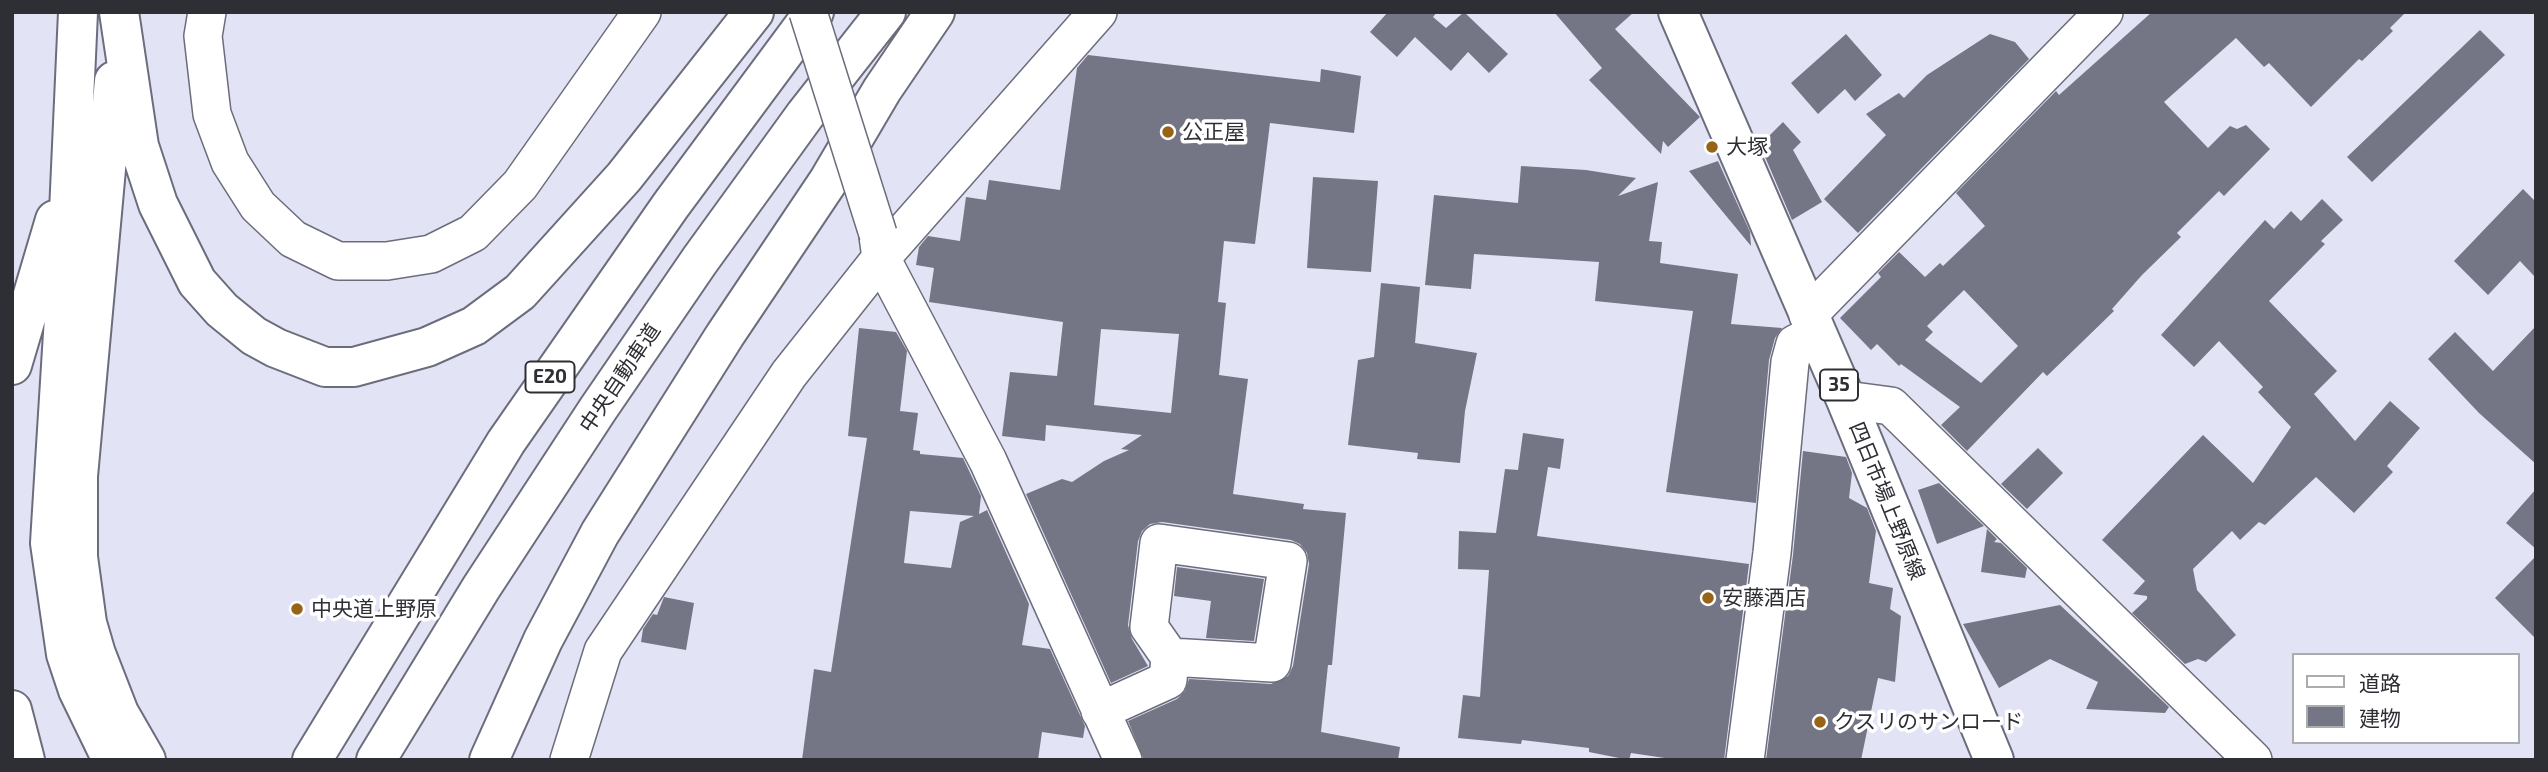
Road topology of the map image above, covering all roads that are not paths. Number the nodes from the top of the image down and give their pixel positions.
1 (78, 12) edge
2 (119, 12) edge
3 (207, 12) edge
4 (642, 12) edge
5 (754, 12) edge
6 (808, 12) edge
7 (814, 12) edge
8 (886, 12) edge
9 (936, 12) edge
10 (1098, 12) edge
11 (1678, 12) edge
12 (2104, 12) edge
13 (72, 164) junction
14 (879, 246) junction
15 (1812, 324) junction
16 (12, 365) edge
17 (1846, 400) junction
18 (1170, 657) dead end
19 (12, 710) edge
20 (1100, 711) junction
21 (131, 755) edge
22 (25, 760) edge
23 (312, 760) edge
24 (376, 760) edge
25 (489, 760) edge
26 (569, 760) edge
27 (1123, 760) edge
28 (1745, 760) edge
29 (1994, 760) edge
30 (2253, 760) edge

1 - 13 main road
2 - 5 main road
2 - 21 main road
3 - 4 street
6 - 14 street, bridge
7 - 23 main road, E20
8 - 24 main road, 中央自動車道 / E20
9 - 25 main road
10 - 14 street
11 - 15 main road, 四日市場上野原線 / 35
12 - 15 street
13 - 16 main road
13 - 21 main road
14 - 20 street
14 - 26 street
15 - 17 main road, 四日市場上野原線 / 35
15 - 28 street
17 - 29 main road, 四日市場上野原線 / 35
17 - 30 street
18 - 20 street
19 - 22 main road
20 - 27 street

